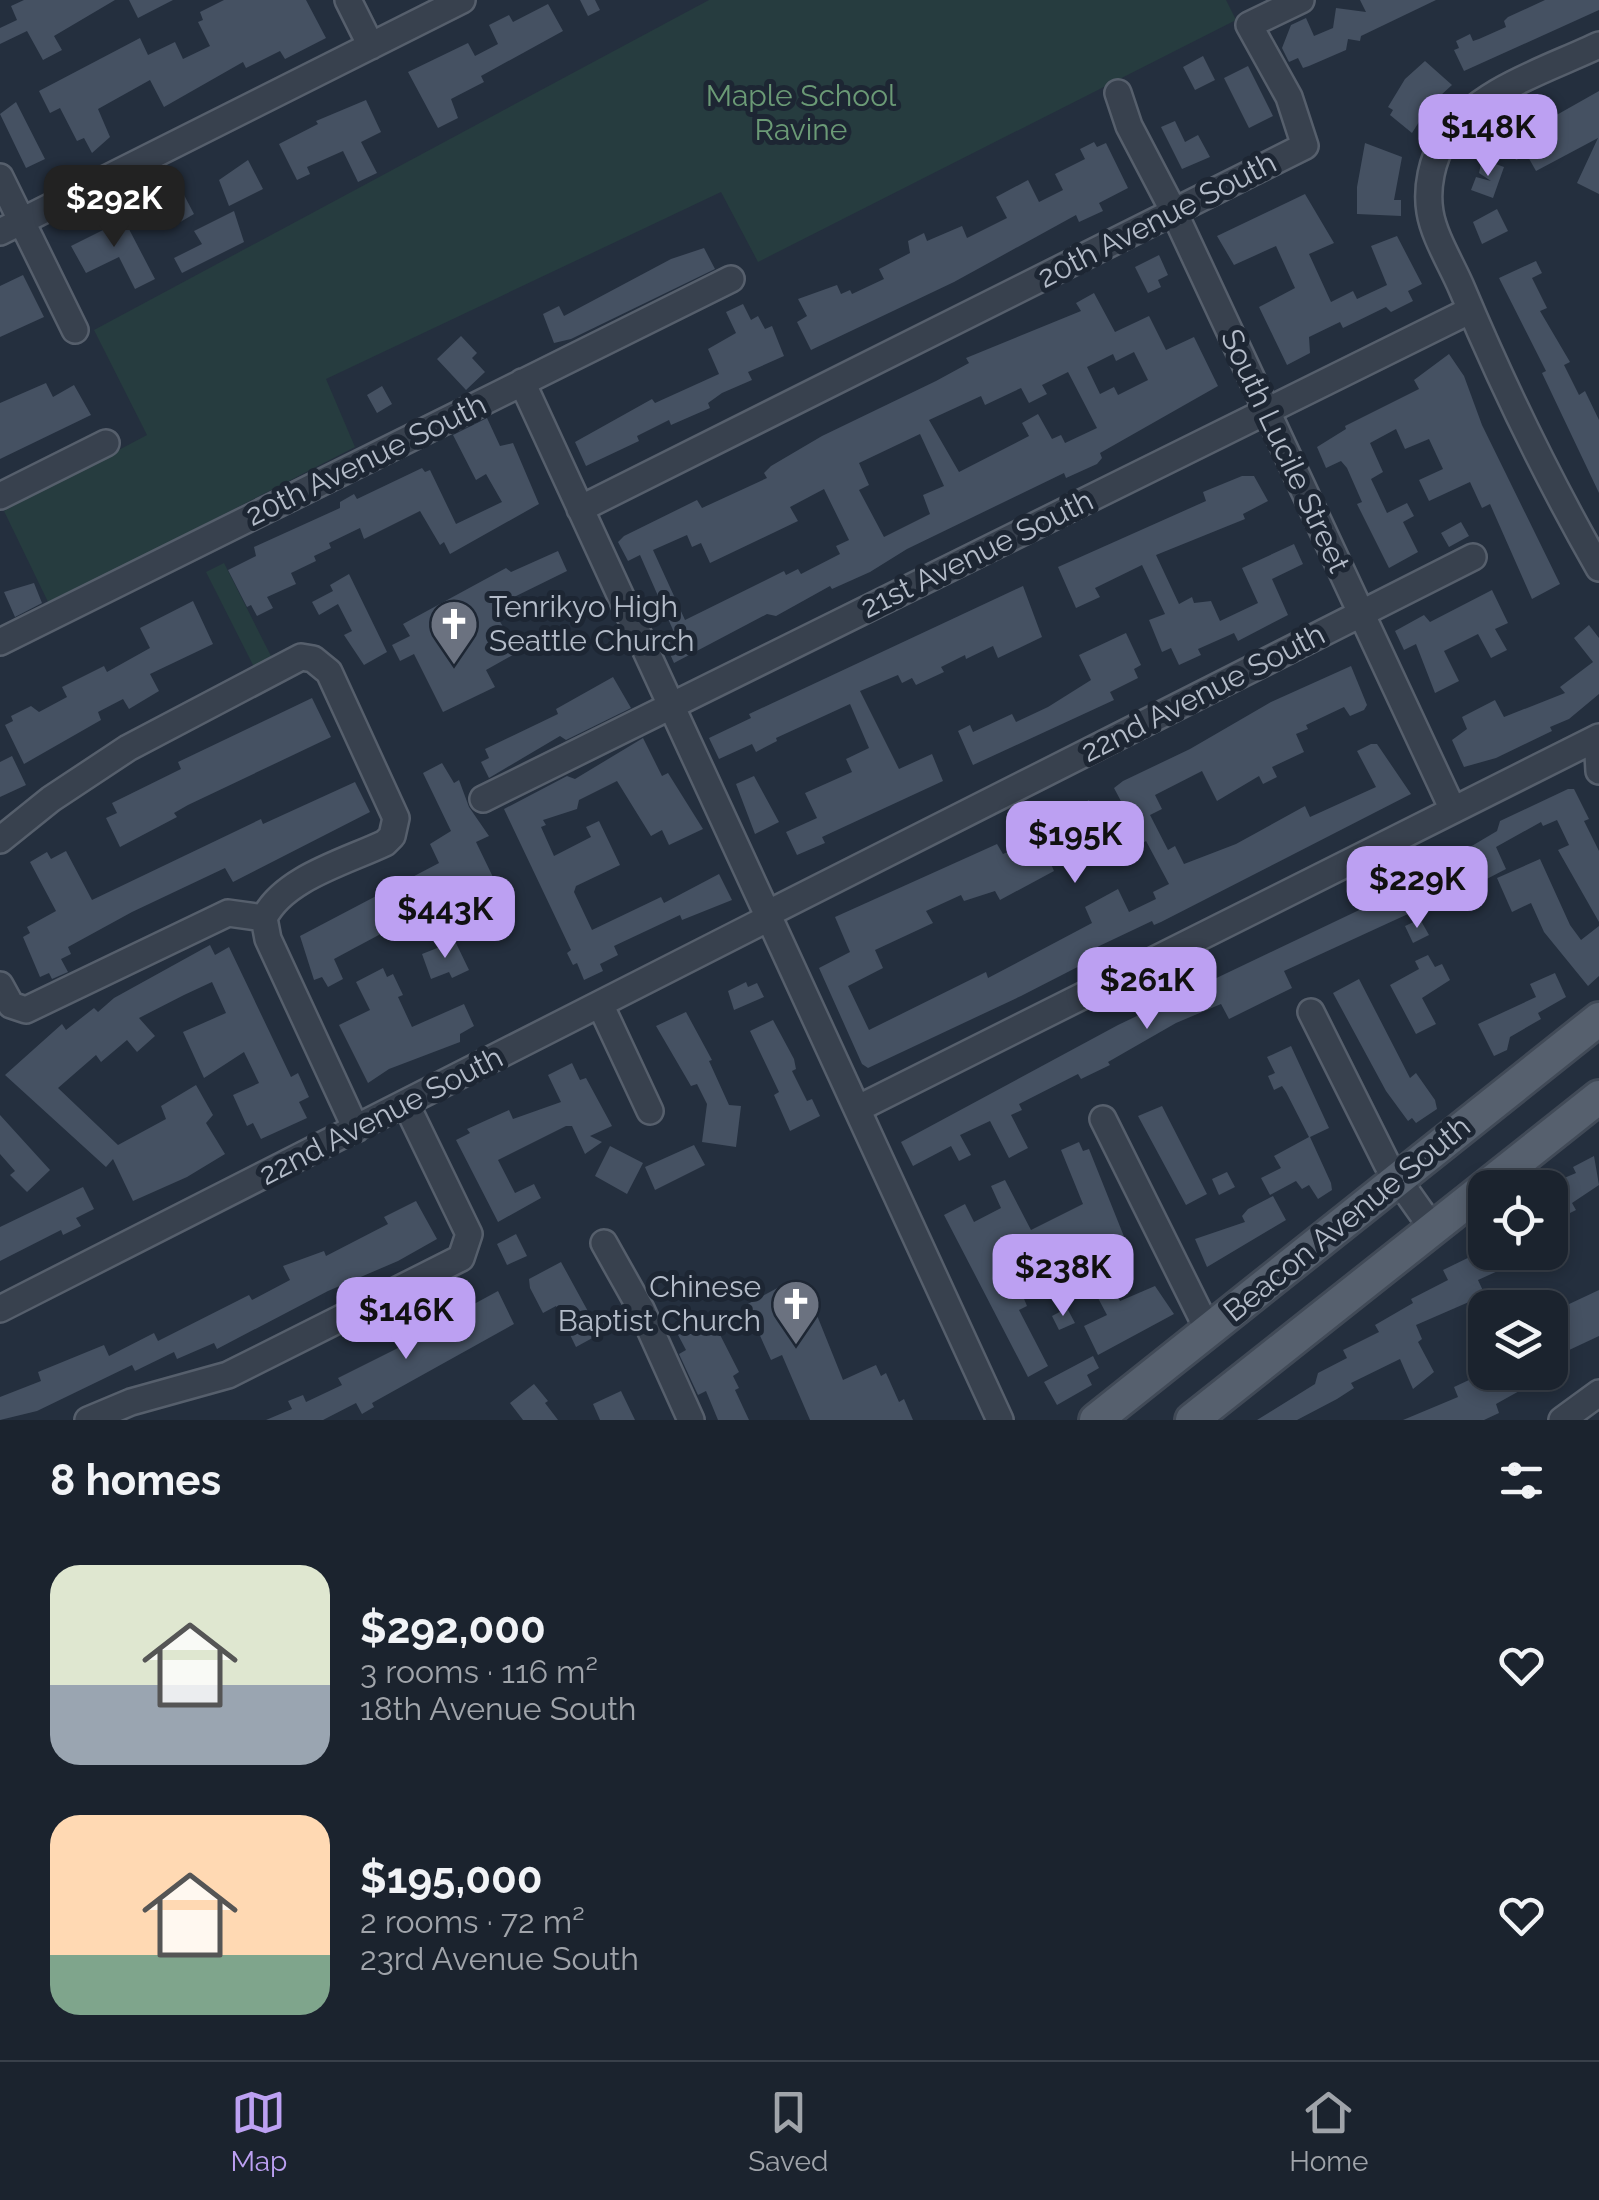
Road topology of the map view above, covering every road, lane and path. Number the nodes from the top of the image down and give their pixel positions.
1 (348, 0) edge
2 (462, 0) edge
3 (1296, 1) edge
4 (1599, 45) edge
5 (371, 46) junction
6 (1118, 94) dead end
7 (0, 177) edge
8 (1174, 212) junction
9 (11, 226) edge
10 (731, 278) dead end
11 (1471, 310) junction
12 (75, 330) dead end
13 (522, 382) junction
14 (1268, 412) junction
15 (106, 443) dead end
16 (0, 496) edge
17 (580, 509) junction
18 (1473, 558) dead end
19 (1599, 568) edge
20 (1361, 614) junction
21 (0, 642) edge
22 (670, 704) junction
23 (1598, 738) edge
24 (1599, 771) edge
25 (483, 799) dead end
26 (1453, 810) junction
27 (0, 840) edge
28 (768, 917) junction
29 (264, 918) junction
30 (0, 985) edge
31 (600, 1004) junction
32 (1312, 1012) dead end
33 (1599, 1019) edge
34 (1599, 1097) edge
35 (406, 1104) junction
36 (857, 1108) junction
37 (650, 1111) dead end
38 (1103, 1119) dead end
39 (356, 1129) junction
40 (1398, 1179) junction
41 (1432, 1229) junction
42 (604, 1243) dead end
43 (0, 1308) edge
44 (1210, 1332) junction
45 (1599, 1393) edge
46 (88, 1420) edge
47 (691, 1420) edge
48 (1000, 1420) edge
49 (1096, 1420) edge
50 (1192, 1420) edge
51 (1562, 1420) edge

1 - 5 street
2 - 5 street
3 - 8 street, 20th Avenue South
4 - 11 street
5 - 9 street
6 - 8 street, South Lucile Street
7 - 9 street
8 - 14 street, South Lucile Street
8 - 17 street, 20th Avenue South
9 - 12 street
10 - 13 street, 20th Avenue South
11 - 14 street, 21st Avenue South
11 - 19 street
13 - 17 street
13 - 21 street, 20th Avenue South
14 - 20 street, South Lucile Street
14 - 22 street, 21st Avenue South
15 - 16 street
17 - 22 street
18 - 20 street, 22nd Avenue South
20 - 26 street, South Lucile Street
20 - 28 street, 22nd Avenue South
22 - 25 street, 21st Avenue South
22 - 28 street
23 - 24 street
23 - 26 street
26 - 36 street
27 - 29 street
28 - 31 street, 22nd Avenue South
28 - 36 street
29 - 30 street
29 - 39 street
31 - 35 street, 22nd Avenue South
31 - 37 street
32 - 40 street
33 - 40 main road, Beacon Avenue South
34 - 41 main road, Beacon Avenue South
35 - 39 street, 22nd Avenue South
35 - 46 street
36 - 48 street
38 - 44 street
39 - 43 street, 22nd Avenue South
40 - 41 street
40 - 44 main road, Beacon Avenue South
41 - 50 main road, Beacon Avenue South
42 - 47 street
44 - 49 main road, Beacon Avenue South
45 - 51 street

